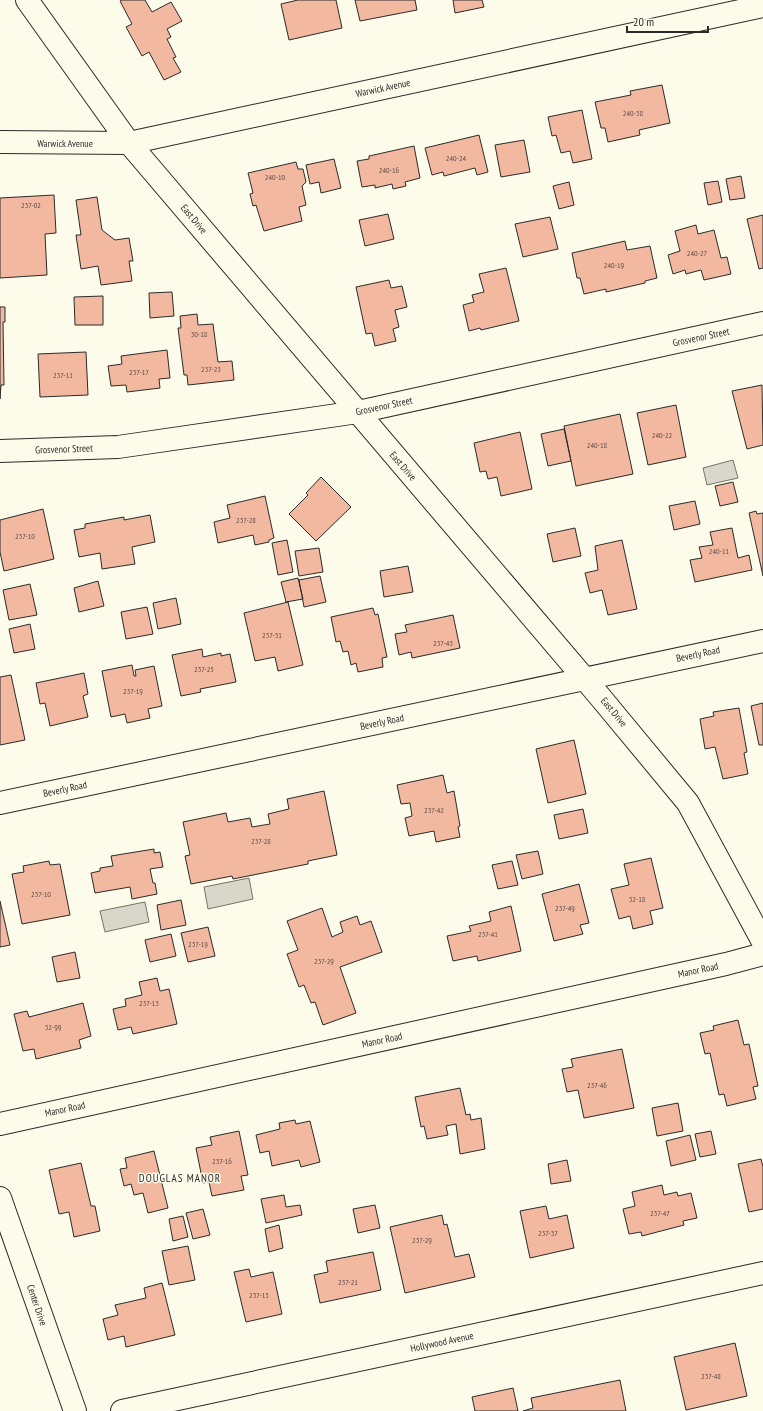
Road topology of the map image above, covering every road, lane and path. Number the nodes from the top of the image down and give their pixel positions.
1 (27, 0) edge
2 (763, 6) edge
3 (0, 142) edge
4 (129, 143) junction
5 (763, 323) edge
6 (358, 412) junction
7 (0, 451) edge
8 (763, 641) edge
9 (585, 679) junction
10 (0, 803) edge
11 (763, 942) edge
12 (763, 954) edge
13 (0, 1124) edge
14 (0, 1198) edge
15 (763, 1272) edge
16 (74, 1411) edge
17 (122, 1411) edge

1 - 4 street, East Drive
2 - 4 street, Warwick Avenue
3 - 4 street, Warwick Avenue
4 - 6 street, East Drive
5 - 6 street, Grosvenor Street
6 - 7 street, Grosvenor Street
6 - 9 street, East Drive
8 - 9 street, Beverly Road
9 - 10 street, Beverly Road
9 - 11 street, East Drive
12 - 13 street, Manor Road
14 - 16 street, Center Drive
15 - 17 street, Hollywood Avenue

